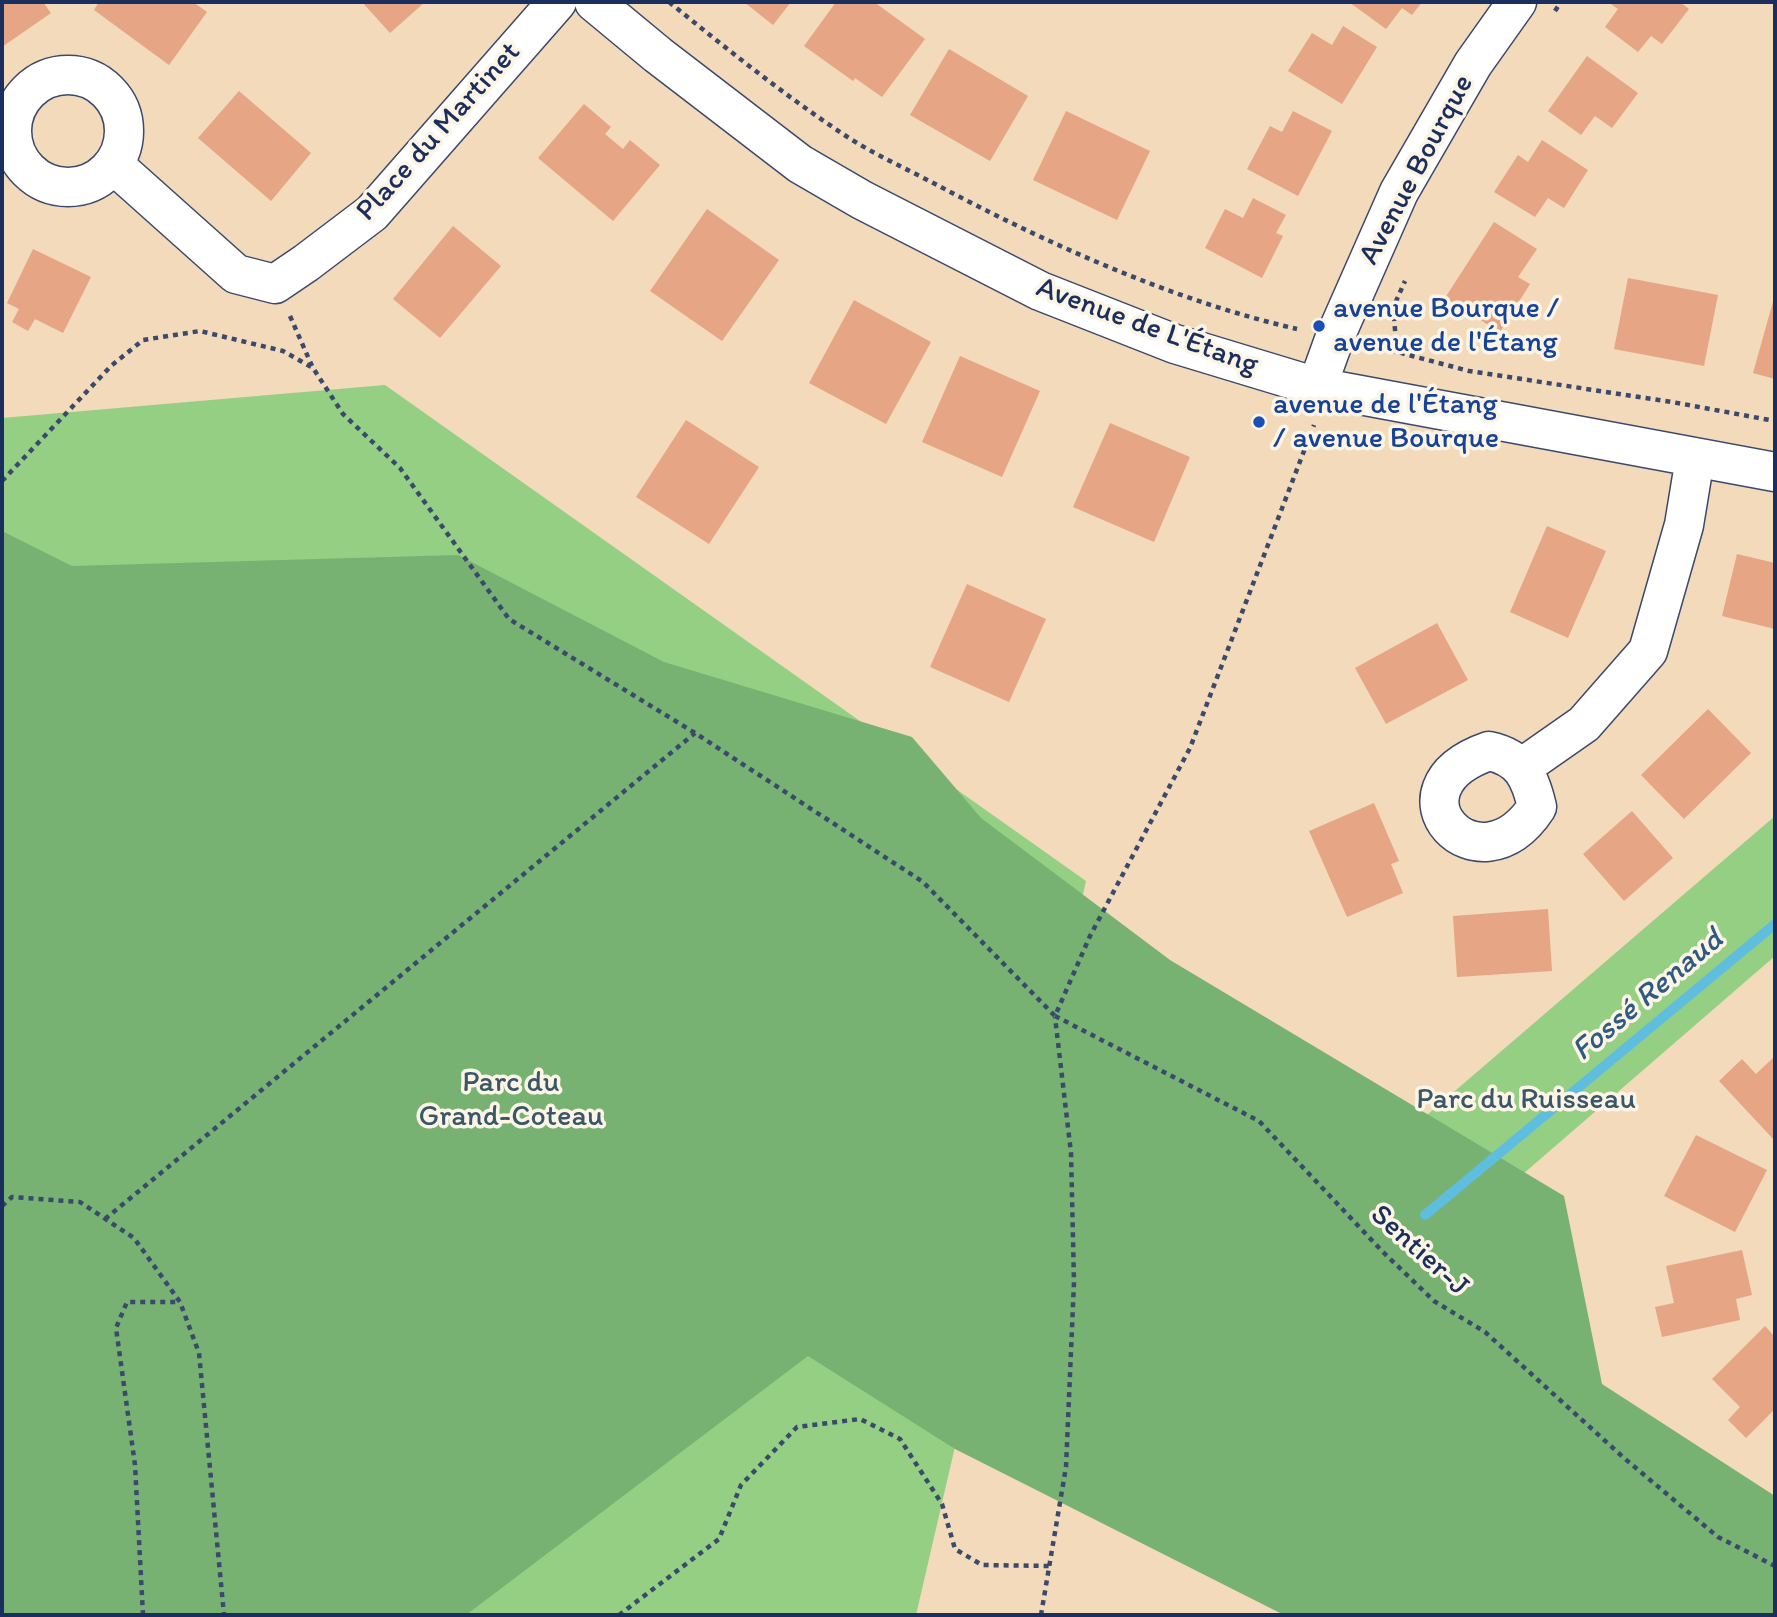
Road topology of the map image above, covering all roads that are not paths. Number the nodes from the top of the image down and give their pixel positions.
1 (557, 2) edge
2 (594, 2) edge
3 (1517, 2) edge
4 (114, 165) dead end
5 (1317, 387) junction
6 (1695, 458) junction
7 (1775, 472) edge
8 (1521, 768) dead end

1 - 4 street, Place du Martinet
2 - 5 street, Avenue de L'Étang
3 - 5 street, Avenue Bourque
5 - 6 street, Avenue de L'Étang
6 - 7 street, Avenue de L'Étang
6 - 8 street

